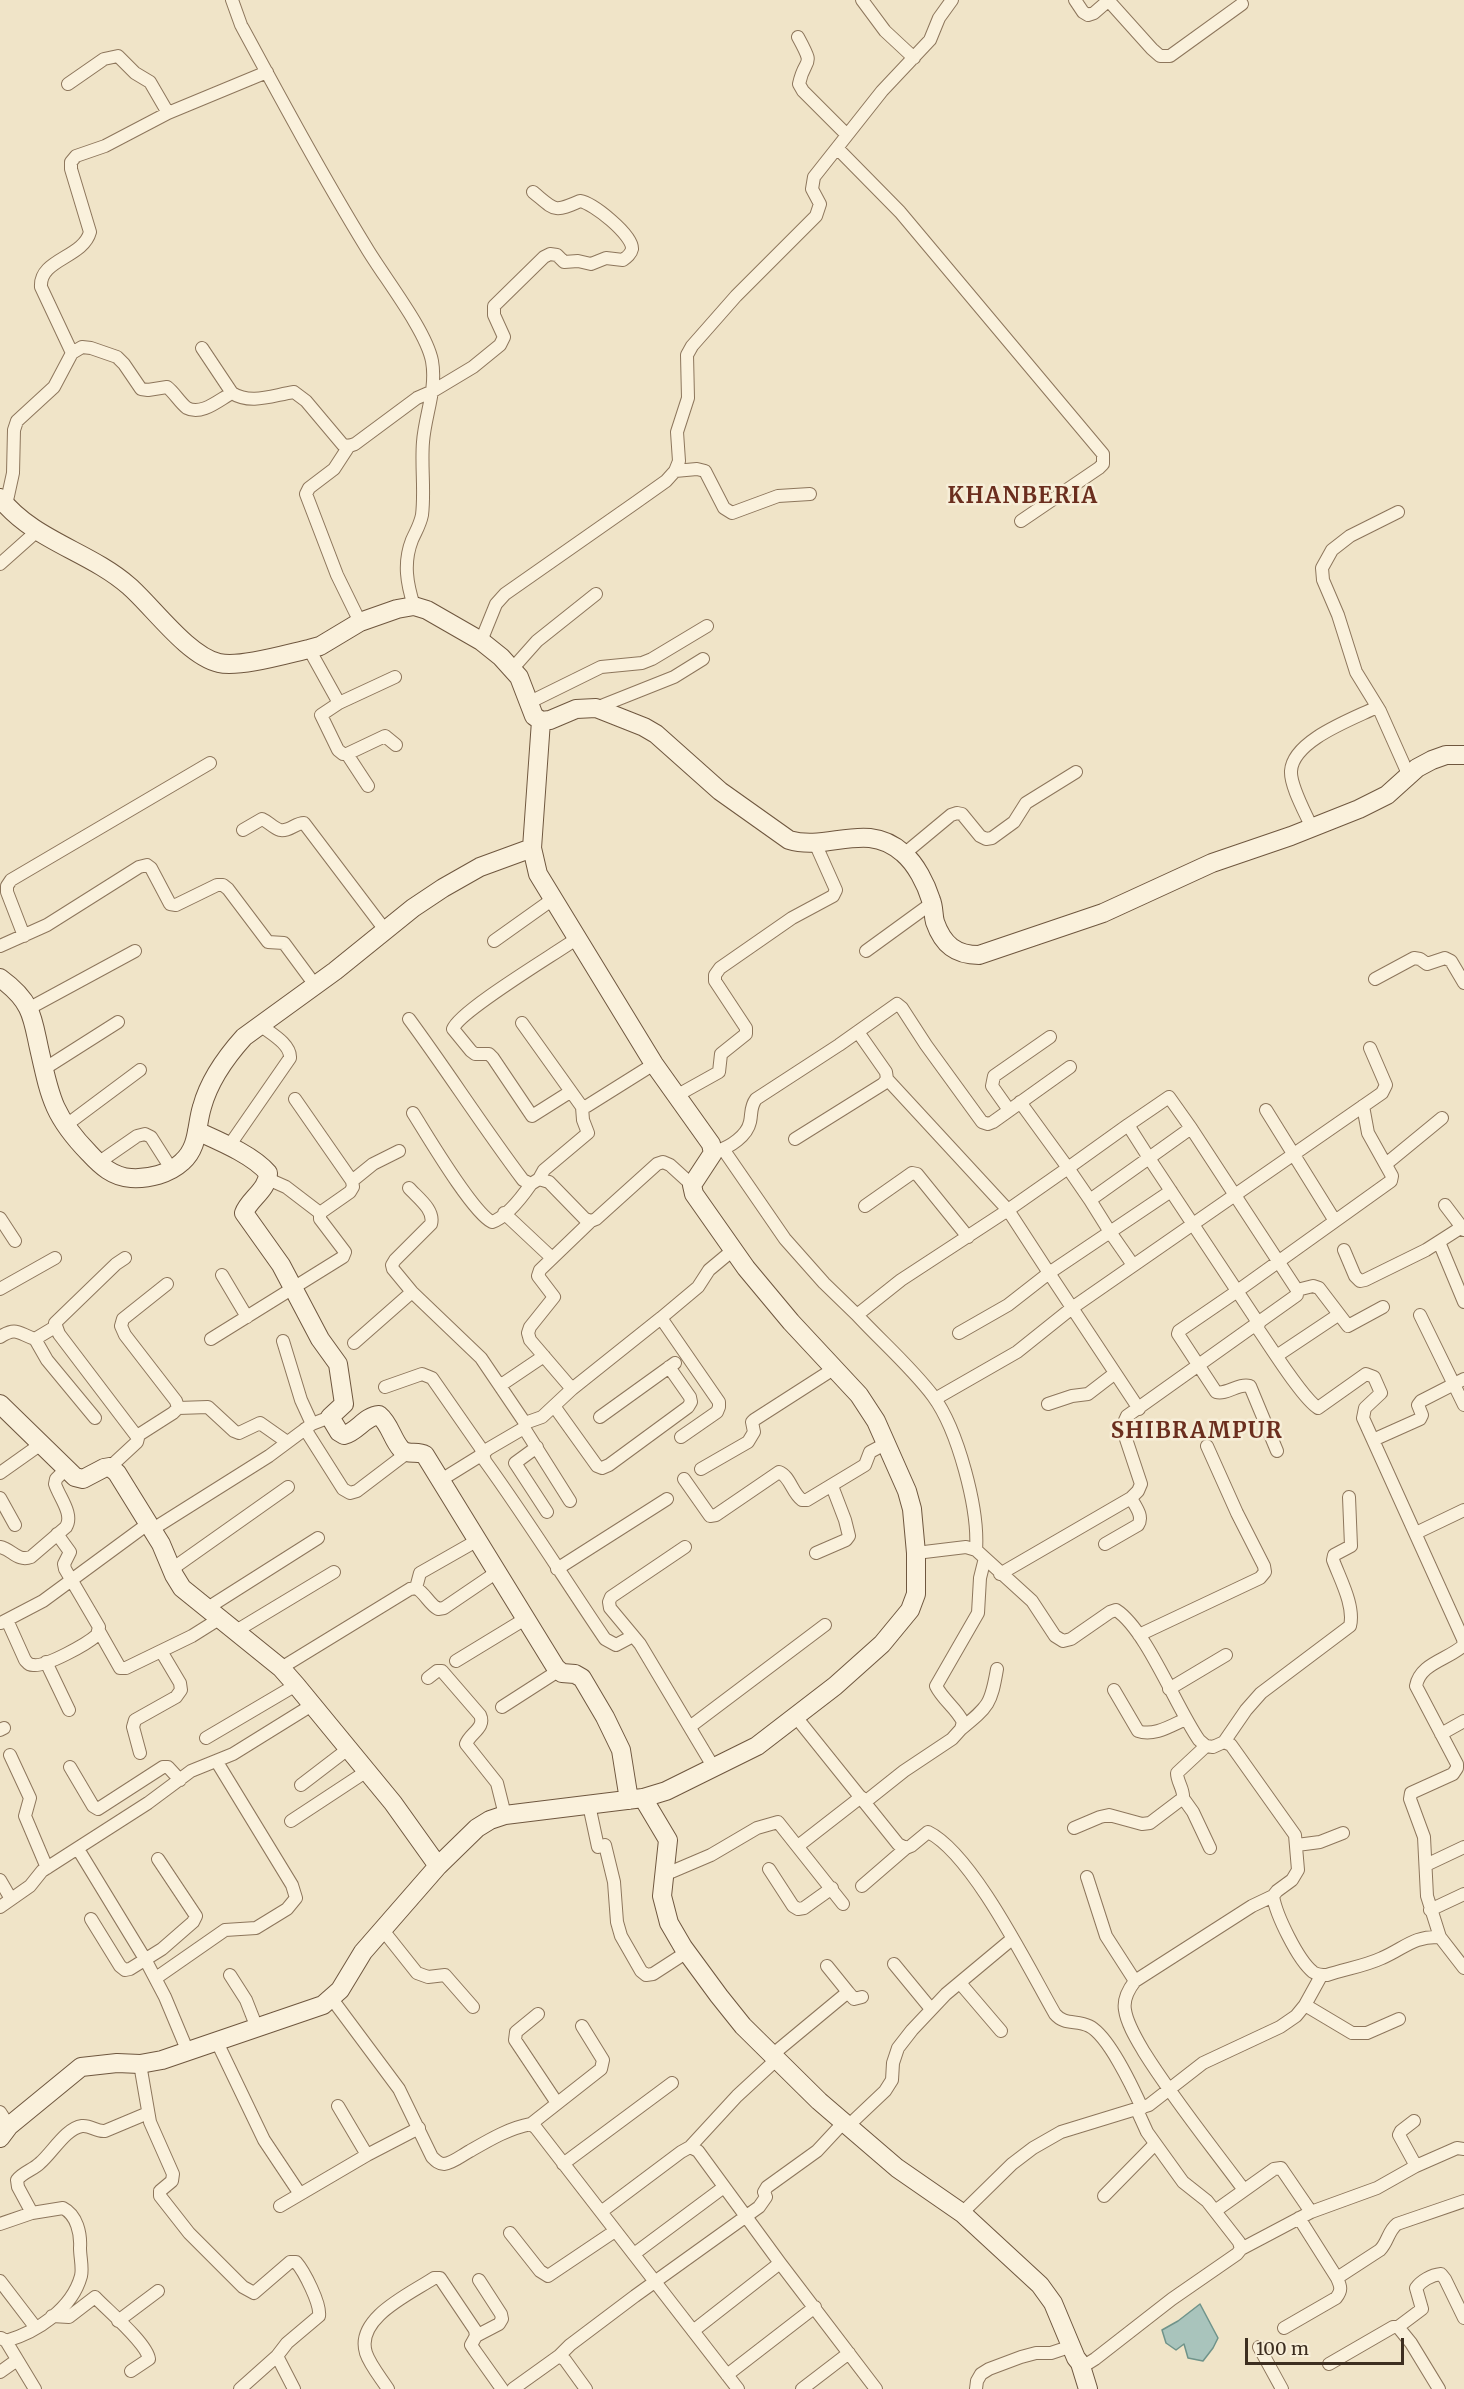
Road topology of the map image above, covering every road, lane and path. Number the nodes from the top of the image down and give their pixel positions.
1 (232, 0) edge
2 (862, 0) edge
3 (952, 0) edge
4 (1075, 0) edge
5 (1108, 0) edge
6 (1242, 4) dead end
7 (798, 38) dead end
8 (914, 58) junction
9 (267, 72) junction
10 (68, 84) dead end
11 (168, 113) junction
12 (847, 135) junction
13 (837, 148) junction
14 (533, 192) dead end
15 (202, 348) dead end
16 (72, 353) junction
17 (433, 391) junction
18 (232, 393) junction
19 (350, 446) junction
20 (675, 471) junction
21 (810, 494) dead end
22 (3, 502) edge
23 (1398, 512) dead end
24 (1021, 521) dead end
25 (36, 532) junction
26 (0, 564) edge
27 (596, 594) dead end
28 (414, 606) junction
29 (360, 622) junction
30 (707, 626) dead end
31 (481, 641) junction
32 (309, 649) junction
33 (703, 659) dead end
34 (513, 668) junction
35 (395, 677) dead end
36 (339, 703) junction
37 (528, 703) junction
38 (1377, 707) junction
39 (596, 708) junction
40 (540, 721) junction
41 (396, 745) dead end
42 (347, 754) junction
43 (1464, 755) edge
44 (210, 763) dead end
45 (1076, 772) dead end
46 (1409, 776) junction
47 (368, 786) dead end
48 (1312, 828) junction
49 (243, 830) dead end
50 (815, 843) junction
51 (532, 848) junction
52 (904, 854) junction
53 (553, 899) junction
54 (932, 903) junction
55 (385, 930) junction
56 (24, 936) junction
57 (576, 939) junction
58 (495, 941) dead end
59 (0, 946) edge
60 (135, 951) dead end
61 (866, 951) dead end
62 (0, 978) edge
63 (1375, 979) dead end
64 (1464, 983) edge
65 (315, 985) junction
66 (28, 1010) junction
67 (409, 1019) dead end
68 (118, 1022) dead end
69 (522, 1023) dead end
70 (260, 1025) junction
71 (858, 1032) junction
72 (1050, 1037) dead end
73 (1370, 1048) dead end
74 (654, 1064) junction
75 (1070, 1067) dead end
76 (44, 1069) junction
77 (140, 1070) dead end
78 (887, 1079) junction
79 (570, 1092) junction
80 (676, 1096) junction
81 (295, 1099) dead end
82 (1020, 1102) junction
83 (1363, 1106) junction
84 (582, 1107) junction
85 (1009, 1110) junction
86 (1266, 1110) dead end
87 (413, 1113) dead end
88 (1443, 1118) dead end
89 (1128, 1125) junction
90 (65, 1126) junction
91 (1191, 1128) junction
92 (197, 1131) junction
93 (795, 1138) dead end
94 (229, 1146) junction
95 (399, 1151) dead end
96 (718, 1151) junction
97 (1293, 1153) junction
98 (1149, 1158) junction
99 (99, 1163) junction
100 (1386, 1164) junction
101 (1068, 1168) junction
102 (172, 1170) junction
103 (268, 1179) junction
104 (352, 1181) junction
105 (535, 1182) junction
106 (692, 1185) junction
107 (409, 1188) dead end
108 (1171, 1191) junction
109 (1233, 1194) junction
110 (1090, 1200) junction
111 (1445, 1205) dead end
112 (865, 1206) dead end
113 (1008, 1210) junction
114 (320, 1213) junction
115 (504, 1214) junction
116 (0, 1218) edge
117 (591, 1221) junction
118 (1335, 1221) junction
119 (1192, 1224) junction
120 (1463, 1229) edge
121 (1110, 1232) junction
122 (968, 1237) junction
123 (15, 1242) dead end
124 (1439, 1242) junction
125 (733, 1250) junction
126 (1344, 1250) dead end
127 (55, 1258) dead end
128 (125, 1258) dead end
129 (552, 1258) junction
130 (1278, 1262) junction
131 (1133, 1265) junction
132 (1049, 1273) junction
133 (222, 1275) dead end
134 (167, 1284) dead end
135 (295, 1287) junction
136 (0, 1289) edge
137 (1297, 1290) junction
138 (412, 1292) junction
139 (1236, 1292) junction
140 (1464, 1302) edge
141 (1383, 1307) dead end
142 (1072, 1308) junction
143 (1338, 1314) junction
144 (857, 1315) junction
145 (1420, 1315) dead end
146 (247, 1317) junction
147 (661, 1318) junction
148 (1258, 1325) junction
149 (55, 1328) junction
150 (959, 1334) dead end
151 (0, 1337) edge
152 (35, 1339) junction
153 (211, 1339) dead end
154 (283, 1341) dead end
155 (354, 1343) dead end
156 (684, 1355) junction
157 (1278, 1355) junction
158 (544, 1356) junction
159 (669, 1367) junction
160 (1198, 1367) junction
161 (835, 1368) junction
162 (1114, 1374) junction
163 (1459, 1382) edge
164 (501, 1385) junction
165 (385, 1387) dead end
166 (573, 1389) junction
167 (935, 1399) junction
168 (0, 1404) edge
169 (1048, 1404) dead end
170 (1464, 1405) edge
171 (554, 1406) junction
172 (178, 1408) junction
173 (1138, 1409) junction
174 (330, 1417) junction
175 (600, 1417) dead end
176 (95, 1418) dead end
177 (524, 1425) junction
178 (308, 1426) junction
179 (137, 1436) junction
180 (681, 1437) dead end
181 (1373, 1440) junction
182 (287, 1442) junction
183 (887, 1443) junction
184 (41, 1444) junction
185 (1207, 1446) dead end
186 (537, 1447) junction
187 (1277, 1451) dead end
188 (407, 1453) junction
189 (483, 1454) junction
190 (110, 1467) junction
191 (66, 1468) junction
192 (701, 1469) dead end
193 (0, 1473) edge
194 (684, 1479) dead end
195 (441, 1480) junction
196 (832, 1486) junction
197 (288, 1487) dead end
198 (1349, 1497) dead end
199 (0, 1498) edge
200 (1131, 1498) junction
201 (667, 1499) dead end
202 (570, 1501) dead end
203 (1464, 1510) edge
204 (547, 1512) dead end
205 (15, 1525) dead end
206 (151, 1526) junction
207 (1416, 1533) junction
208 (57, 1534) junction
209 (318, 1538) dead end
210 (478, 1540) junction
211 (1105, 1544) dead end
212 (0, 1547) edge
213 (685, 1547) dead end
214 (816, 1553) dead end
215 (916, 1553) junction
216 (981, 1554) junction
217 (172, 1569) junction
218 (557, 1569) junction
219 (334, 1572) dead end
220 (497, 1572) junction
221 (1000, 1574) junction
222 (72, 1580) junction
223 (416, 1588) junction
224 (213, 1614) junction
225 (525, 1619) junction
226 (4, 1621) edge
227 (825, 1625) dead end
228 (1461, 1626) edge
229 (99, 1630) junction
230 (236, 1631) junction
231 (1139, 1635) junction
232 (633, 1636) junction
233 (161, 1651) junction
234 (1226, 1655) dead end
235 (456, 1661) dead end
236 (46, 1662) junction
237 (281, 1668) junction
238 (997, 1669) dead end
239 (558, 1671) junction
240 (428, 1678) dead end
241 (296, 1685) junction
242 (1169, 1689) junction
243 (1114, 1690) dead end
244 (312, 1705) junction
245 (502, 1707) dead end
246 (69, 1710) dead end
247 (796, 1717) junction
248 (1186, 1719) junction
249 (1464, 1721) edge
250 (691, 1726) junction
251 (961, 1729) junction
252 (1441, 1734) junction
253 (206, 1738) dead end
254 (1224, 1742) junction
255 (1206, 1746) junction
256 (348, 1749) junction
257 (140, 1753) dead end
258 (10, 1755) dead end
259 (217, 1762) junction
260 (70, 1767) dead end
261 (714, 1768) junction
262 (367, 1771) junction
263 (180, 1780) junction
264 (301, 1785) dead end
265 (1183, 1798) junction
266 (636, 1799) junction
267 (863, 1799) junction
268 (589, 1805) junction
269 (505, 1815) junction
270 (291, 1821) dead end
271 (1074, 1828) dead end
272 (1343, 1833) dead end
273 (1297, 1845) junction
274 (798, 1846) junction
275 (1464, 1847) edge
276 (906, 1848) junction
277 (1210, 1848) dead end
278 (78, 1849) junction
279 (158, 1859) dead end
280 (1426, 1865) junction
281 (438, 1866) junction
282 (47, 1868) junction
283 (770, 1869) dead end
284 (664, 1875) junction
285 (1087, 1877) dead end
286 (0, 1880) edge
287 (862, 1886) dead end
288 (832, 1888) junction
289 (1464, 1894) edge
290 (1273, 1896) junction
291 (11, 1899) junction
292 (843, 1904) dead end
293 (0, 1907) edge
294 (1430, 1910) junction
295 (91, 1919) dead end
296 (382, 1929) junction
297 (1440, 1937) junction
298 (1012, 1939) junction
299 (687, 1953) junction
300 (145, 1959) junction
301 (894, 1964) dead end
302 (827, 1966) dead end
303 (1464, 1968) edge
304 (230, 1975) dead end
305 (1321, 1976) junction
306 (156, 1978) junction
307 (1135, 1981) junction
308 (960, 1983) junction
309 (848, 1992) junction
310 (862, 1997) dead end
311 (332, 1999) junction
312 (1305, 2005) junction
313 (473, 2007) dead end
314 (931, 2009) junction
315 (538, 2014) dead end
316 (1400, 2019) dead end
317 (582, 2026) dead end
318 (257, 2028) junction
319 (1001, 2031) dead end
320 (217, 2042) junction
321 (188, 2052) junction
322 (774, 2058) junction
323 (140, 2064) junction
324 (672, 2083) dead end
325 (1169, 2089) junction
326 (557, 2103) junction
327 (338, 2106) dead end
328 (1140, 2109) junction
329 (148, 2113) junction
330 (1414, 2121) dead end
331 (531, 2124) junction
332 (846, 2124) junction
333 (3, 2125) edge
334 (419, 2128) junction
335 (1155, 2144) junction
336 (690, 2147) junction
337 (1464, 2148) edge
338 (367, 2155) junction
339 (563, 2163) junction
340 (1416, 2166) junction
341 (724, 2187) junction
342 (1244, 2190) junction
343 (300, 2194) junction
344 (1104, 2196) dead end
345 (1464, 2201) edge
346 (280, 2206) dead end
347 (1215, 2211) junction
348 (601, 2212) junction
349 (1311, 2212) junction
350 (32, 2213) junction
351 (962, 2213) junction
352 (746, 2216) junction
353 (1299, 2218) junction
354 (0, 2224) edge
355 (615, 2231) junction
356 (510, 2233) dead end
357 (1241, 2249) junction
358 (634, 2254) junction
359 (780, 2263) junction
360 (1336, 2278) junction
361 (479, 2280) dead end
362 (0, 2281) edge
363 (655, 2283) junction
364 (158, 2291) dead end
365 (814, 2307) junction
366 (52, 2316) junction
367 (1464, 2318) edge
368 (118, 2321) junction
369 (1398, 2327) junction
370 (36, 2328) junction
371 (1284, 2328) dead end
372 (693, 2331) junction
373 (476, 2336) junction
374 (3, 2339) edge
375 (1072, 2346) junction
376 (1259, 2347) dead end
377 (849, 2353) junction
378 (277, 2356) junction
379 (559, 2356) junction
380 (17, 2360) junction
381 (1080, 2363) junction
382 (1329, 2364) dead end
383 (131, 2371) dead end
384 (0, 2372) edge
385 (728, 2375) junction
386 (32, 2388) edge
387 (240, 2389) edge
388 (294, 2389) edge
389 (388, 2389) edge
390 (502, 2389) edge
391 (513, 2389) edge
392 (586, 2389) edge
393 (738, 2389) edge
394 (802, 2389) edge
395 (876, 2389) edge
396 (976, 2389) edge
397 (1088, 2389) edge
398 (1282, 2389) edge
399 (1439, 2389) edge

1 - 9 street
2 - 8 street
3 - 8 street
4 - 5 street
5 - 6 street
7 - 12 street
8 - 12 street
9 - 11 street
9 - 17 street
10 - 11 street
11 - 16 street
12 - 13 street
13 - 20 street
13 - 24 street
14 - 17 street
15 - 18 street
16 - 18 street
16 - 22 street
17 - 19 street
17 - 28 street
18 - 19 street
19 - 29 street
20 - 21 street
20 - 31 street
22 - 25 street
23 - 38 street
25 - 26 street
25 - 32 street
27 - 34 street
28 - 29 street
28 - 31 street
29 - 32 street
30 - 37 street
31 - 34 street
32 - 36 street
33 - 39 street
34 - 37 street
35 - 36 street
36 - 42 street
37 - 40 street
38 - 46 street
38 - 48 street
39 - 40 street
39 - 50 street
40 - 51 street
41 - 42 street
42 - 47 street
43 - 46 street
44 - 56 street
45 - 52 street
46 - 48 street
48 - 54 street
49 - 55 street
50 - 52 street
50 - 80 street
51 - 53 street
51 - 55 street
52 - 54 street
53 - 57 street
53 - 58 street
54 - 61 street
55 - 65 street
56 - 59 street
56 - 65 street
57 - 74 street
57 - 79 street
60 - 66 street
62 - 66 street
63 - 64 street
65 - 70 street
66 - 76 street
67 - 105 street
68 - 76 street
69 - 79 street
70 - 92 street
70 - 94 street
71 - 78 street
71 - 85 street
71 - 96 street
72 - 85 street
73 - 83 street
74 - 80 street
74 - 84 street
75 - 82 street
76 - 90 street
77 - 90 street
78 - 93 street
78 - 113 street
79 - 84 street
80 - 96 street
81 - 104 street
82 - 85 street
82 - 101 street
83 - 97 street
83 - 100 street
84 - 105 street
86 - 97 street
87 - 115 street
88 - 100 street
89 - 91 street
89 - 98 street
89 - 101 street
90 - 99 street
91 - 98 street
91 - 109 street
92 - 94 street
92 - 102 street
94 - 103 street
95 - 104 street
96 - 106 street
96 - 144 street
97 - 109 street
97 - 118 street
98 - 108 street
98 - 110 street
99 - 102 street
99 - 102 street
100 - 118 street
101 - 110 street
101 - 113 street
103 - 114 street
103 - 135 street
104 - 114 street
105 - 115 street
105 - 117 street
106 - 117 street
106 - 125 street
107 - 138 street
108 - 119 street
108 - 121 street
109 - 119 street
109 - 130 street
110 - 121 street
111 - 120 street
112 - 122 street
113 - 122 street
113 - 132 street
114 - 135 street
115 - 129 street
116 - 123 street
117 - 129 street
118 - 130 street
119 - 131 street
119 - 139 street
120 - 124 street
121 - 131 street
121 - 132 street
122 - 144 street
124 - 126 street
124 - 140 street
125 - 147 street
125 - 161 street
127 - 136 street
128 - 149 street
129 - 158 street
130 - 137 street
130 - 139 street
131 - 142 street
132 - 142 street
132 - 150 street
133 - 146 street
134 - 172 street
135 - 146 street
135 - 174 street
137 - 143 street
137 - 148 street
138 - 155 street
138 - 164 street
139 - 148 street
139 - 160 street
141 - 143 street
142 - 162 street
142 - 167 street
143 - 157 street
144 - 167 street
145 - 163 street
146 - 153 street
147 - 156 street
147 - 166 street
148 - 157 street
148 - 160 street
149 - 152 street
149 - 179 street
151 - 152 street
152 - 176 street
154 - 178 street
156 - 159 street
156 - 180 street
157 - 181 street
158 - 164 street
158 - 166 street
159 - 171 street
159 - 175 street
160 - 173 street
160 - 187 street
161 - 183 street
161 - 192 street
162 - 169 street
162 - 173 street
163 - 170 street
163 - 181 street
164 - 177 street
165 - 189 street
166 - 171 street
167 - 216 street
168 - 184 street
171 - 177 street
172 - 179 street
172 - 182 street
173 - 200 street
174 - 178 street
174 - 188 street
177 - 186 street
177 - 189 street
178 - 182 street
178 - 188 street
179 - 190 street
181 - 207 street
182 - 206 street
183 - 196 street
183 - 215 street
184 - 191 street
184 - 193 street
185 - 231 street
186 - 202 street
186 - 204 street
188 - 195 street
189 - 195 street
189 - 218 street
190 - 191 street
190 - 206 street
191 - 208 street
194 - 196 street
195 - 210 street
196 - 214 street
197 - 217 street
198 - 254 street
199 - 205 street
200 - 211 street
200 - 221 street
201 - 218 street
203 - 207 street
206 - 217 street
206 - 222 street
207 - 228 street
208 - 212 street
208 - 222 street
209 - 224 street
210 - 220 street
210 - 223 street
213 - 232 street
215 - 216 street
215 - 247 street
216 - 221 street
216 - 251 street
217 - 224 street
218 - 232 street
219 - 230 street
220 - 223 street
220 - 225 street
221 - 231 street
222 - 226 street
222 - 229 street
223 - 237 street
224 - 230 street
224 - 233 street
225 - 235 street
225 - 239 street
226 - 236 street
227 - 250 street
228 - 252 street
229 - 233 street
229 - 236 street
230 - 237 street
231 - 242 street
232 - 250 street
233 - 257 street
234 - 242 street
236 - 246 street
237 - 241 street
238 - 251 street
239 - 245 street
239 - 266 street
240 - 269 street
241 - 244 street
241 - 253 street
242 - 248 street
243 - 248 street
244 - 256 street
244 - 259 street
247 - 261 street
247 - 267 street
248 - 255 street
249 - 252 street
250 - 261 street
251 - 267 street
252 - 280 street
254 - 255 street
254 - 273 street
255 - 265 street
256 - 262 street
256 - 264 street
258 - 282 street
259 - 263 street
259 - 306 street
260 - 263 street
261 - 266 street
262 - 270 street
262 - 281 street
263 - 278 street
265 - 271 street
265 - 277 street
266 - 268 street
266 - 284 street
267 - 274 street
267 - 276 street
268 - 269 street
268 - 299 street
269 - 281 street
272 - 273 street
273 - 290 street
274 - 284 street
274 - 288 street
275 - 280 street
276 - 287 street
276 - 298 street
278 - 282 street
278 - 300 street
279 - 300 street
280 - 294 street
281 - 296 street
282 - 291 street
283 - 288 street
284 - 299 street
285 - 307 street
286 - 291 street
288 - 292 street
289 - 294 street
290 - 305 street
290 - 307 street
291 - 293 street
294 - 297 street
295 - 300 street
296 - 311 street
296 - 313 street
297 - 303 street
297 - 305 street
298 - 308 street
298 - 328 street
299 - 322 street
300 - 306 street
301 - 314 street
302 - 309 street
304 - 318 street
305 - 312 street
306 - 321 street
307 - 325 street
308 - 314 street
308 - 319 street
309 - 310 street
309 - 322 street
311 - 318 street
311 - 334 street
312 - 316 street
312 - 325 street
314 - 332 street
315 - 326 street
317 - 326 street
318 - 320 street
320 - 321 street
320 - 343 street
321 - 323 street
322 - 332 street
322 - 336 street
323 - 329 street
323 - 333 street
324 - 339 street
325 - 328 street
325 - 342 street
326 - 331 street
327 - 338 street
328 - 335 street
328 - 351 street
329 - 350 street
329 - 378 street
330 - 340 street
331 - 334 street
331 - 339 street
332 - 351 street
332 - 352 street
334 - 338 street
335 - 344 street
335 - 347 street
336 - 341 street
336 - 348 street
337 - 340 street
338 - 343 street
339 - 348 street
340 - 349 street
341 - 352 street
341 - 358 street
342 - 347 street
342 - 349 street
343 - 346 street
345 - 360 street
347 - 357 street
348 - 355 street
349 - 353 street
350 - 354 street
350 - 366 street
351 - 375 street
352 - 359 street
352 - 363 street
353 - 357 street
353 - 360 street
355 - 356 street
355 - 358 street
357 - 381 street
358 - 363 street
359 - 365 street
359 - 372 street
360 - 371 street
361 - 373 street
362 - 370 street
363 - 372 street
363 - 379 street
364 - 368 street
365 - 377 street
365 - 385 street
366 - 368 street
366 - 370 street
367 - 369 street
368 - 383 street
369 - 382 street
369 - 399 street
370 - 374 street
372 - 385 street
373 - 389 street
373 - 390 street
374 - 380 street
375 - 381 street
375 - 396 street
376 - 398 street
377 - 394 street
377 - 395 street
378 - 387 street
378 - 388 street
379 - 391 street
379 - 392 street
380 - 384 street
380 - 386 street
381 - 397 street
385 - 393 street

